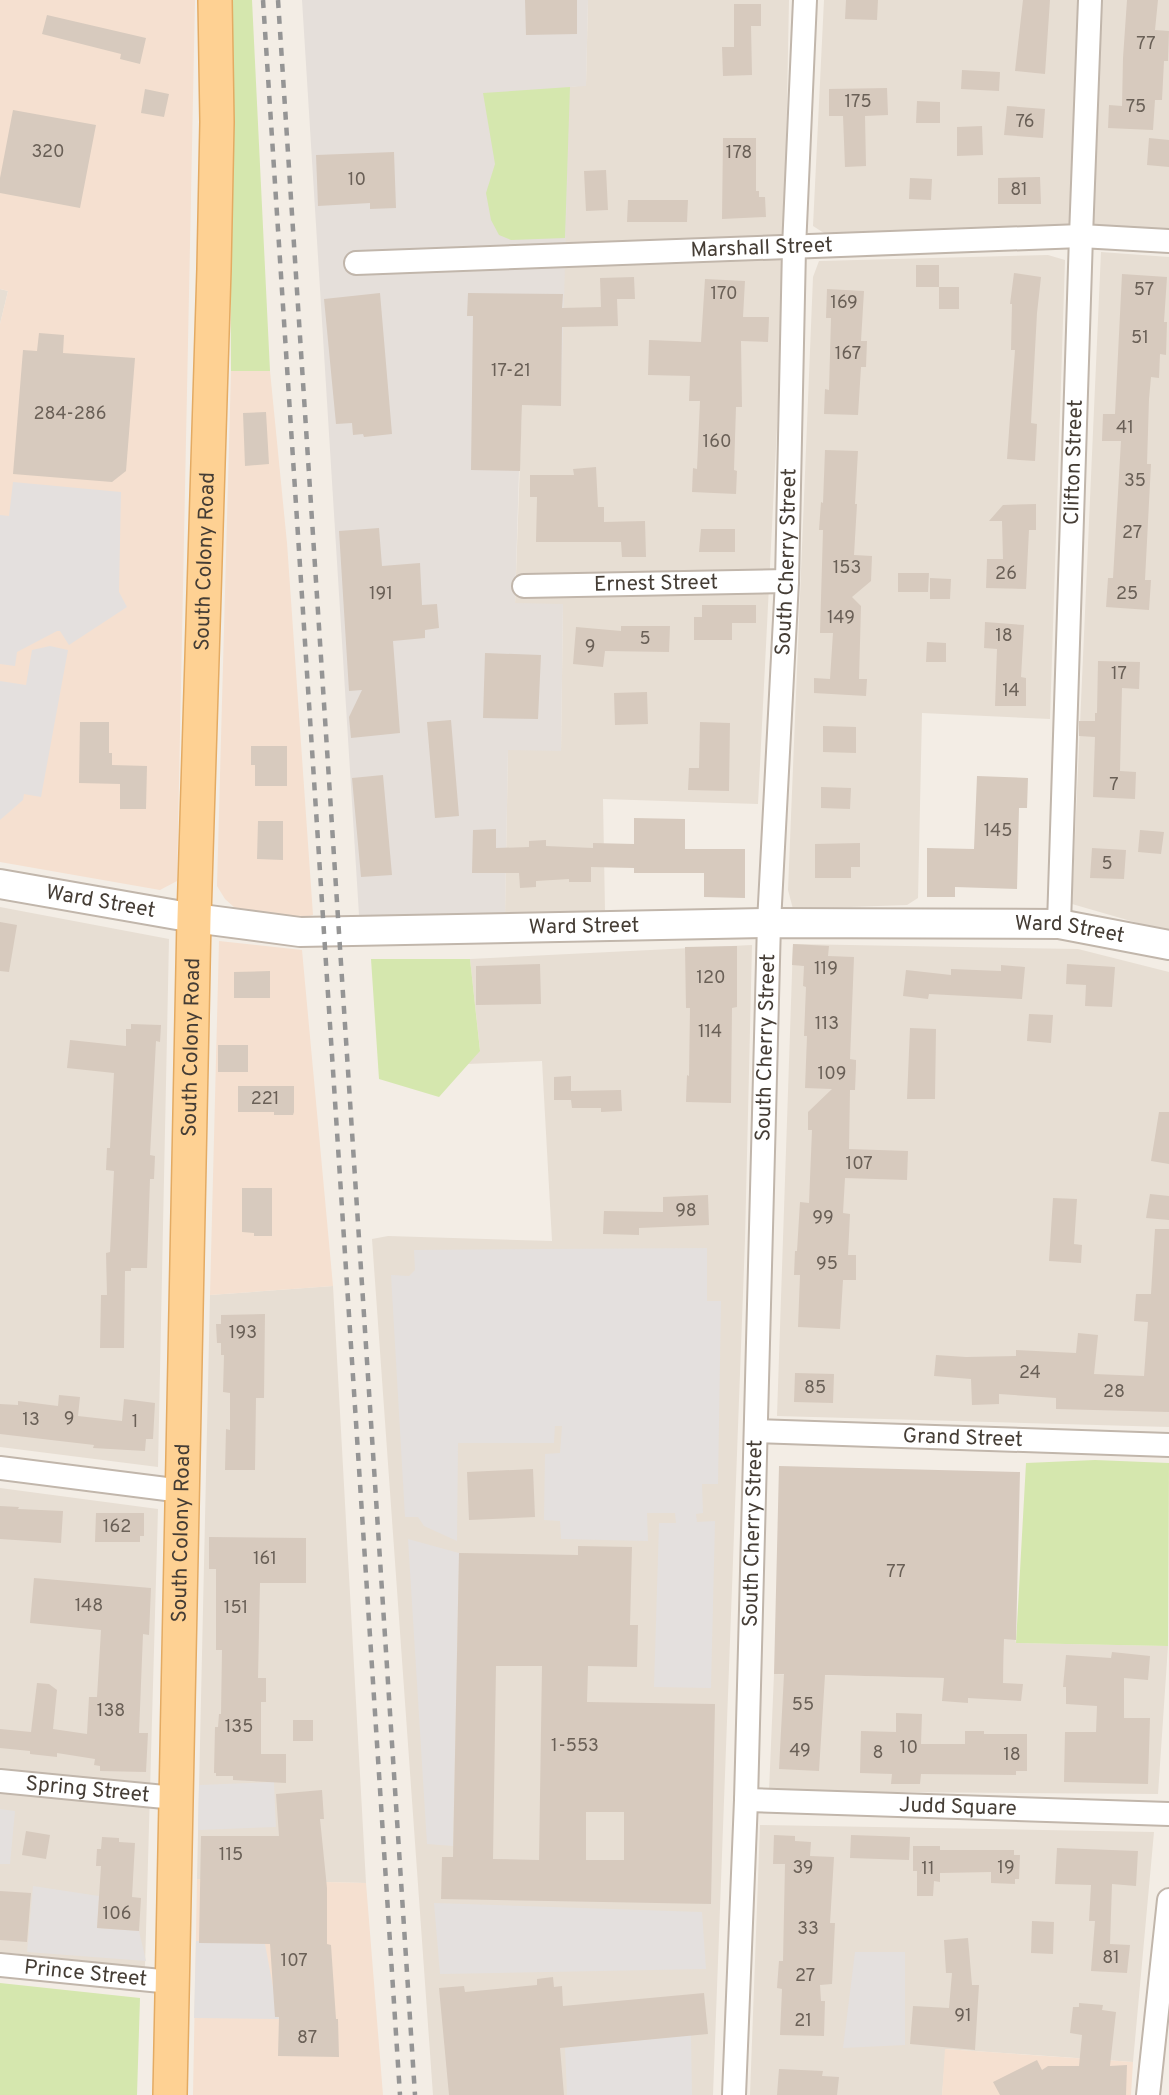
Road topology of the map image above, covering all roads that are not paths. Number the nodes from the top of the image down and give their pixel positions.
1 (215, 0) edge
2 (806, 0) edge
3 (1090, 0) edge
4 (1081, 236) junction
5 (1169, 241) edge
6 (794, 248) junction
7 (356, 264) dead end
8 (787, 581) junction
9 (524, 586) dead end
10 (0, 884) edge
11 (194, 918) junction
12 (769, 923) junction
13 (1059, 924) junction
14 (1169, 945) edge
15 (757, 1431) junction
16 (1169, 1445) edge
17 (0, 1468) edge
18 (182, 1491) junction
19 (0, 1781) edge
20 (175, 1798) junction
21 (746, 1800) junction
22 (1169, 1814) edge
23 (1169, 1900) edge
24 (0, 1965) edge
25 (171, 1982) junction
26 (170, 2095) edge
27 (734, 2095) edge
28 (1148, 2095) edge

1 - 11 main road, South Colony Road
2 - 6 street, South Cherry Street
3 - 4 street, Clifton Street
4 - 5 street, Marshall Street
4 - 6 street, Marshall Street
4 - 13 street, Clifton Street
6 - 7 street, Marshall Street
6 - 8 street, South Cherry Street
8 - 9 street, Ernest Street
8 - 12 street, South Cherry Street
10 - 11 street, Ward Street
11 - 12 street, Ward Street
11 - 18 main road, South Colony Road
12 - 13 street, Ward Street
12 - 15 street, South Cherry Street
13 - 14 street, Ward Street
15 - 16 street, Grand Street
15 - 21 street, South Cherry Street
17 - 18 street
18 - 20 main road, South Colony Road
19 - 20 street, Spring Street
20 - 25 main road, South Colony Road
21 - 22 street, Judd Square
21 - 27 street, South Cherry Street
23 - 28 street
24 - 25 street, Prince Street
25 - 26 main road, South Colony Road

